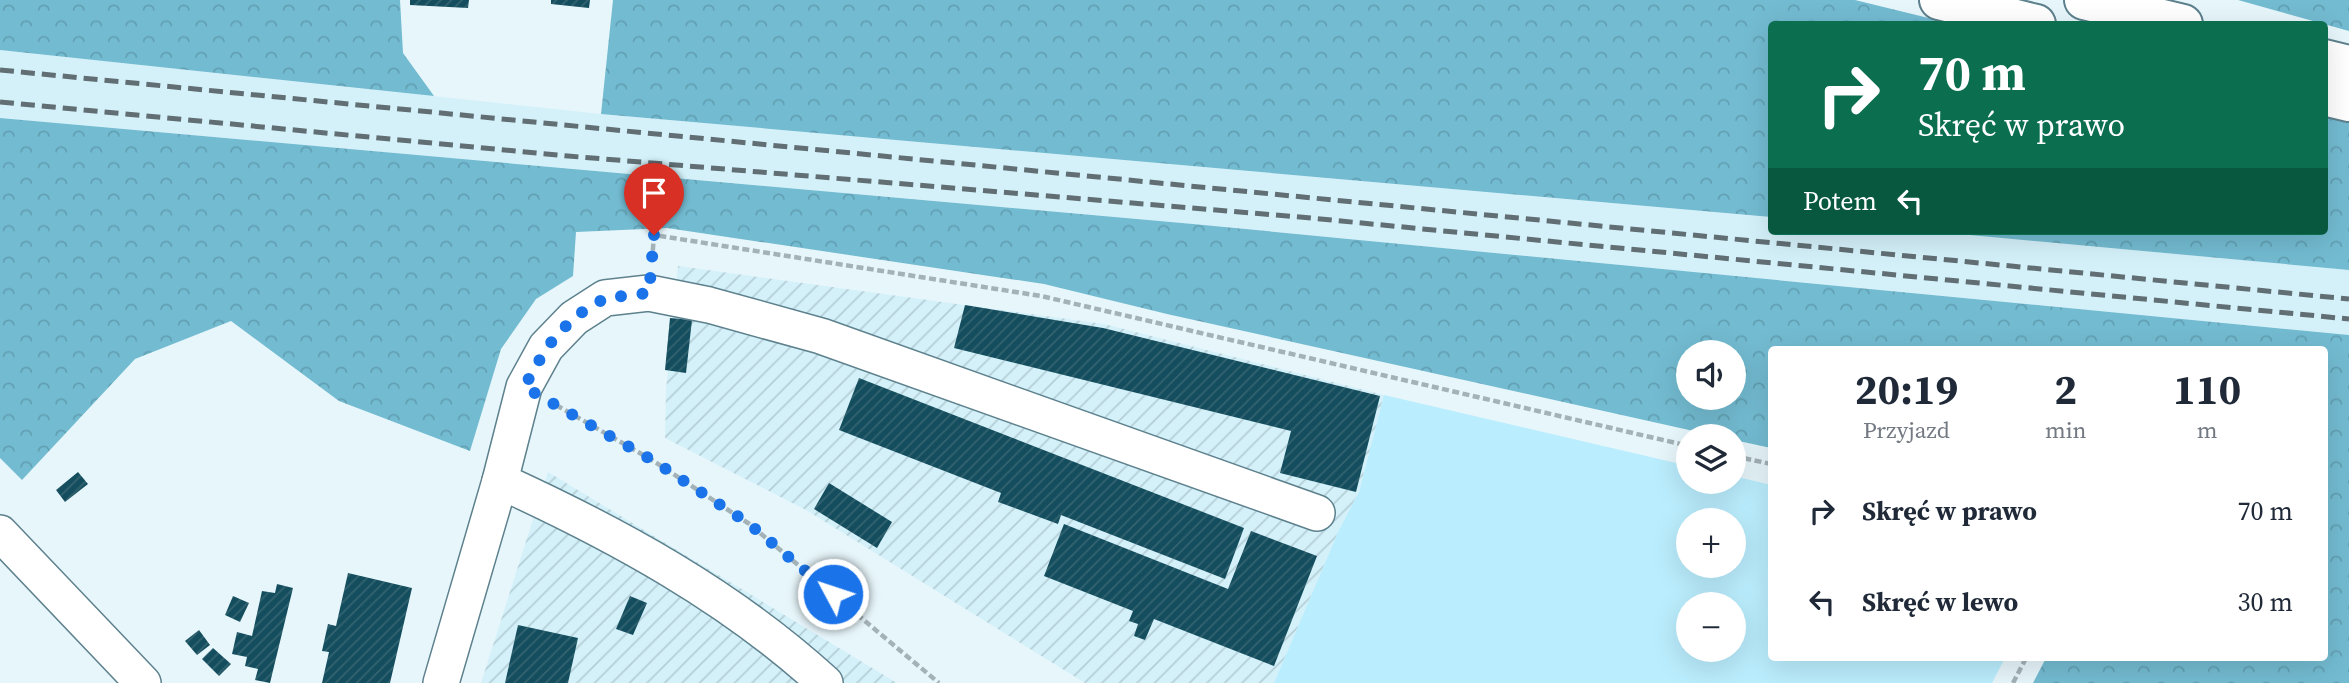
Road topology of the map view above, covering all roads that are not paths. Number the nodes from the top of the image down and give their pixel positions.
1 (1939, 0) edge
2 (2084, 0) edge
3 (2024, 21) edge
4 (2171, 21) edge
5 (2328, 60) edge
6 (2349, 65) edge
7 (2328, 97) edge
8 (2349, 102) edge
9 (500, 481) junction
10 (1317, 513) dead end
11 (0, 533) edge
12 (143, 683) edge
13 (441, 683) edge
14 (825, 683) edge

1 - 3 main road
2 - 4 main road
5 - 6 main road
7 - 8 main road
9 - 10 street
9 - 13 street
9 - 14 street
11 - 12 street

